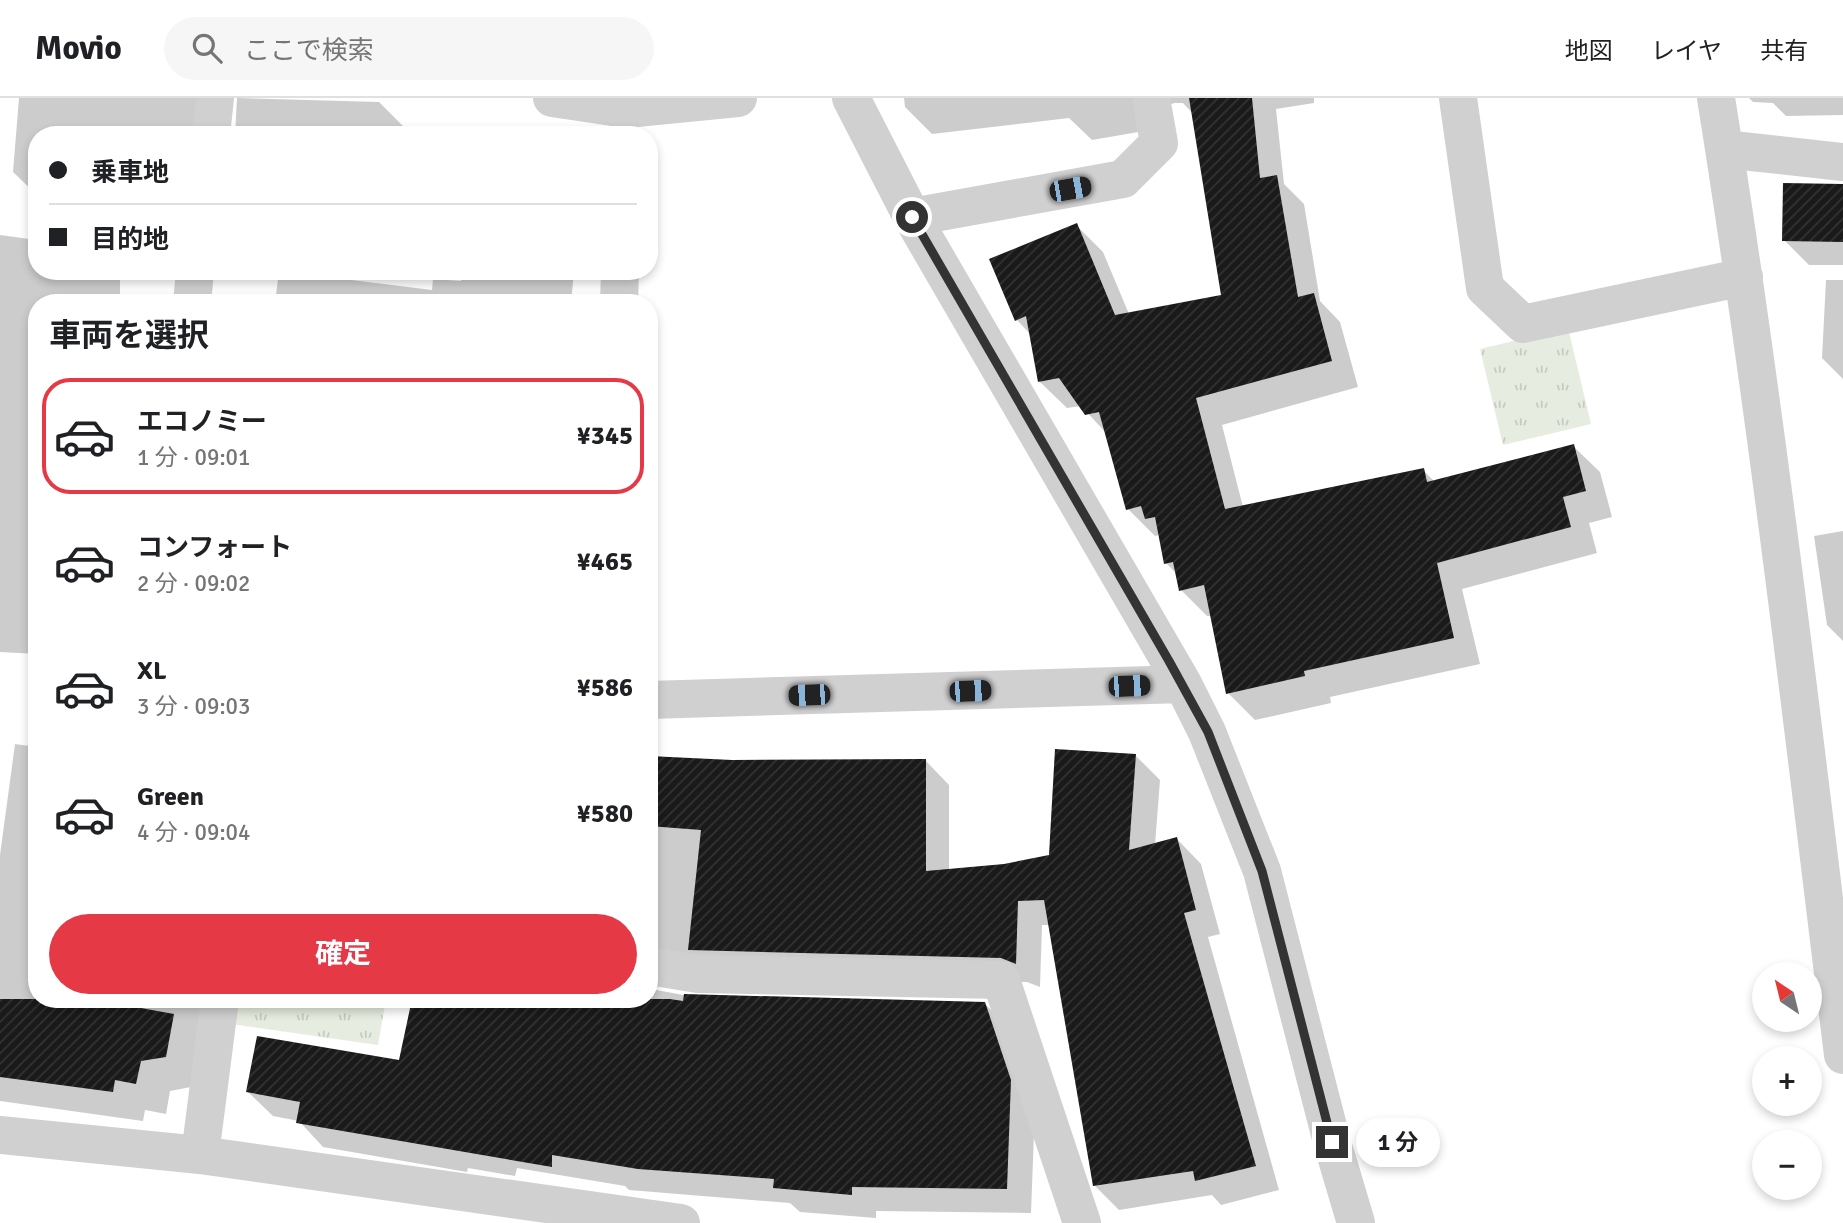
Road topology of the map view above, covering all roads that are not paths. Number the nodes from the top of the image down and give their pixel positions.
1 (215, 98) edge
2 (552, 98) edge
3 (738, 98) edge
4 (851, 98) edge
5 (1151, 98) edge
6 (1458, 98) edge
7 (1716, 98) edge
8 (626, 122) edge
9 (212, 126) edge
10 (1724, 149) junction
11 (1843, 163) edge
12 (912, 217) junction
13 (1744, 277) junction
14 (1183, 684) junction
15 (658, 700) edge
16 (658, 967) edge
17 (219, 1008) edge
18 (1843, 1055) edge
19 (0, 1135) edge
20 (200, 1155) junction
21 (681, 1223) edge
22 (1082, 1223) edge
23 (1356, 1223) edge

1 - 9 street
2 - 8 street
3 - 8 street
4 - 12 street
5 - 12 street
6 - 13 street
7 - 10 street
10 - 11 street
10 - 13 street
12 - 14 street
13 - 18 street
14 - 15 street
14 - 23 street
16 - 22 street
17 - 20 street
19 - 20 street
20 - 21 street

